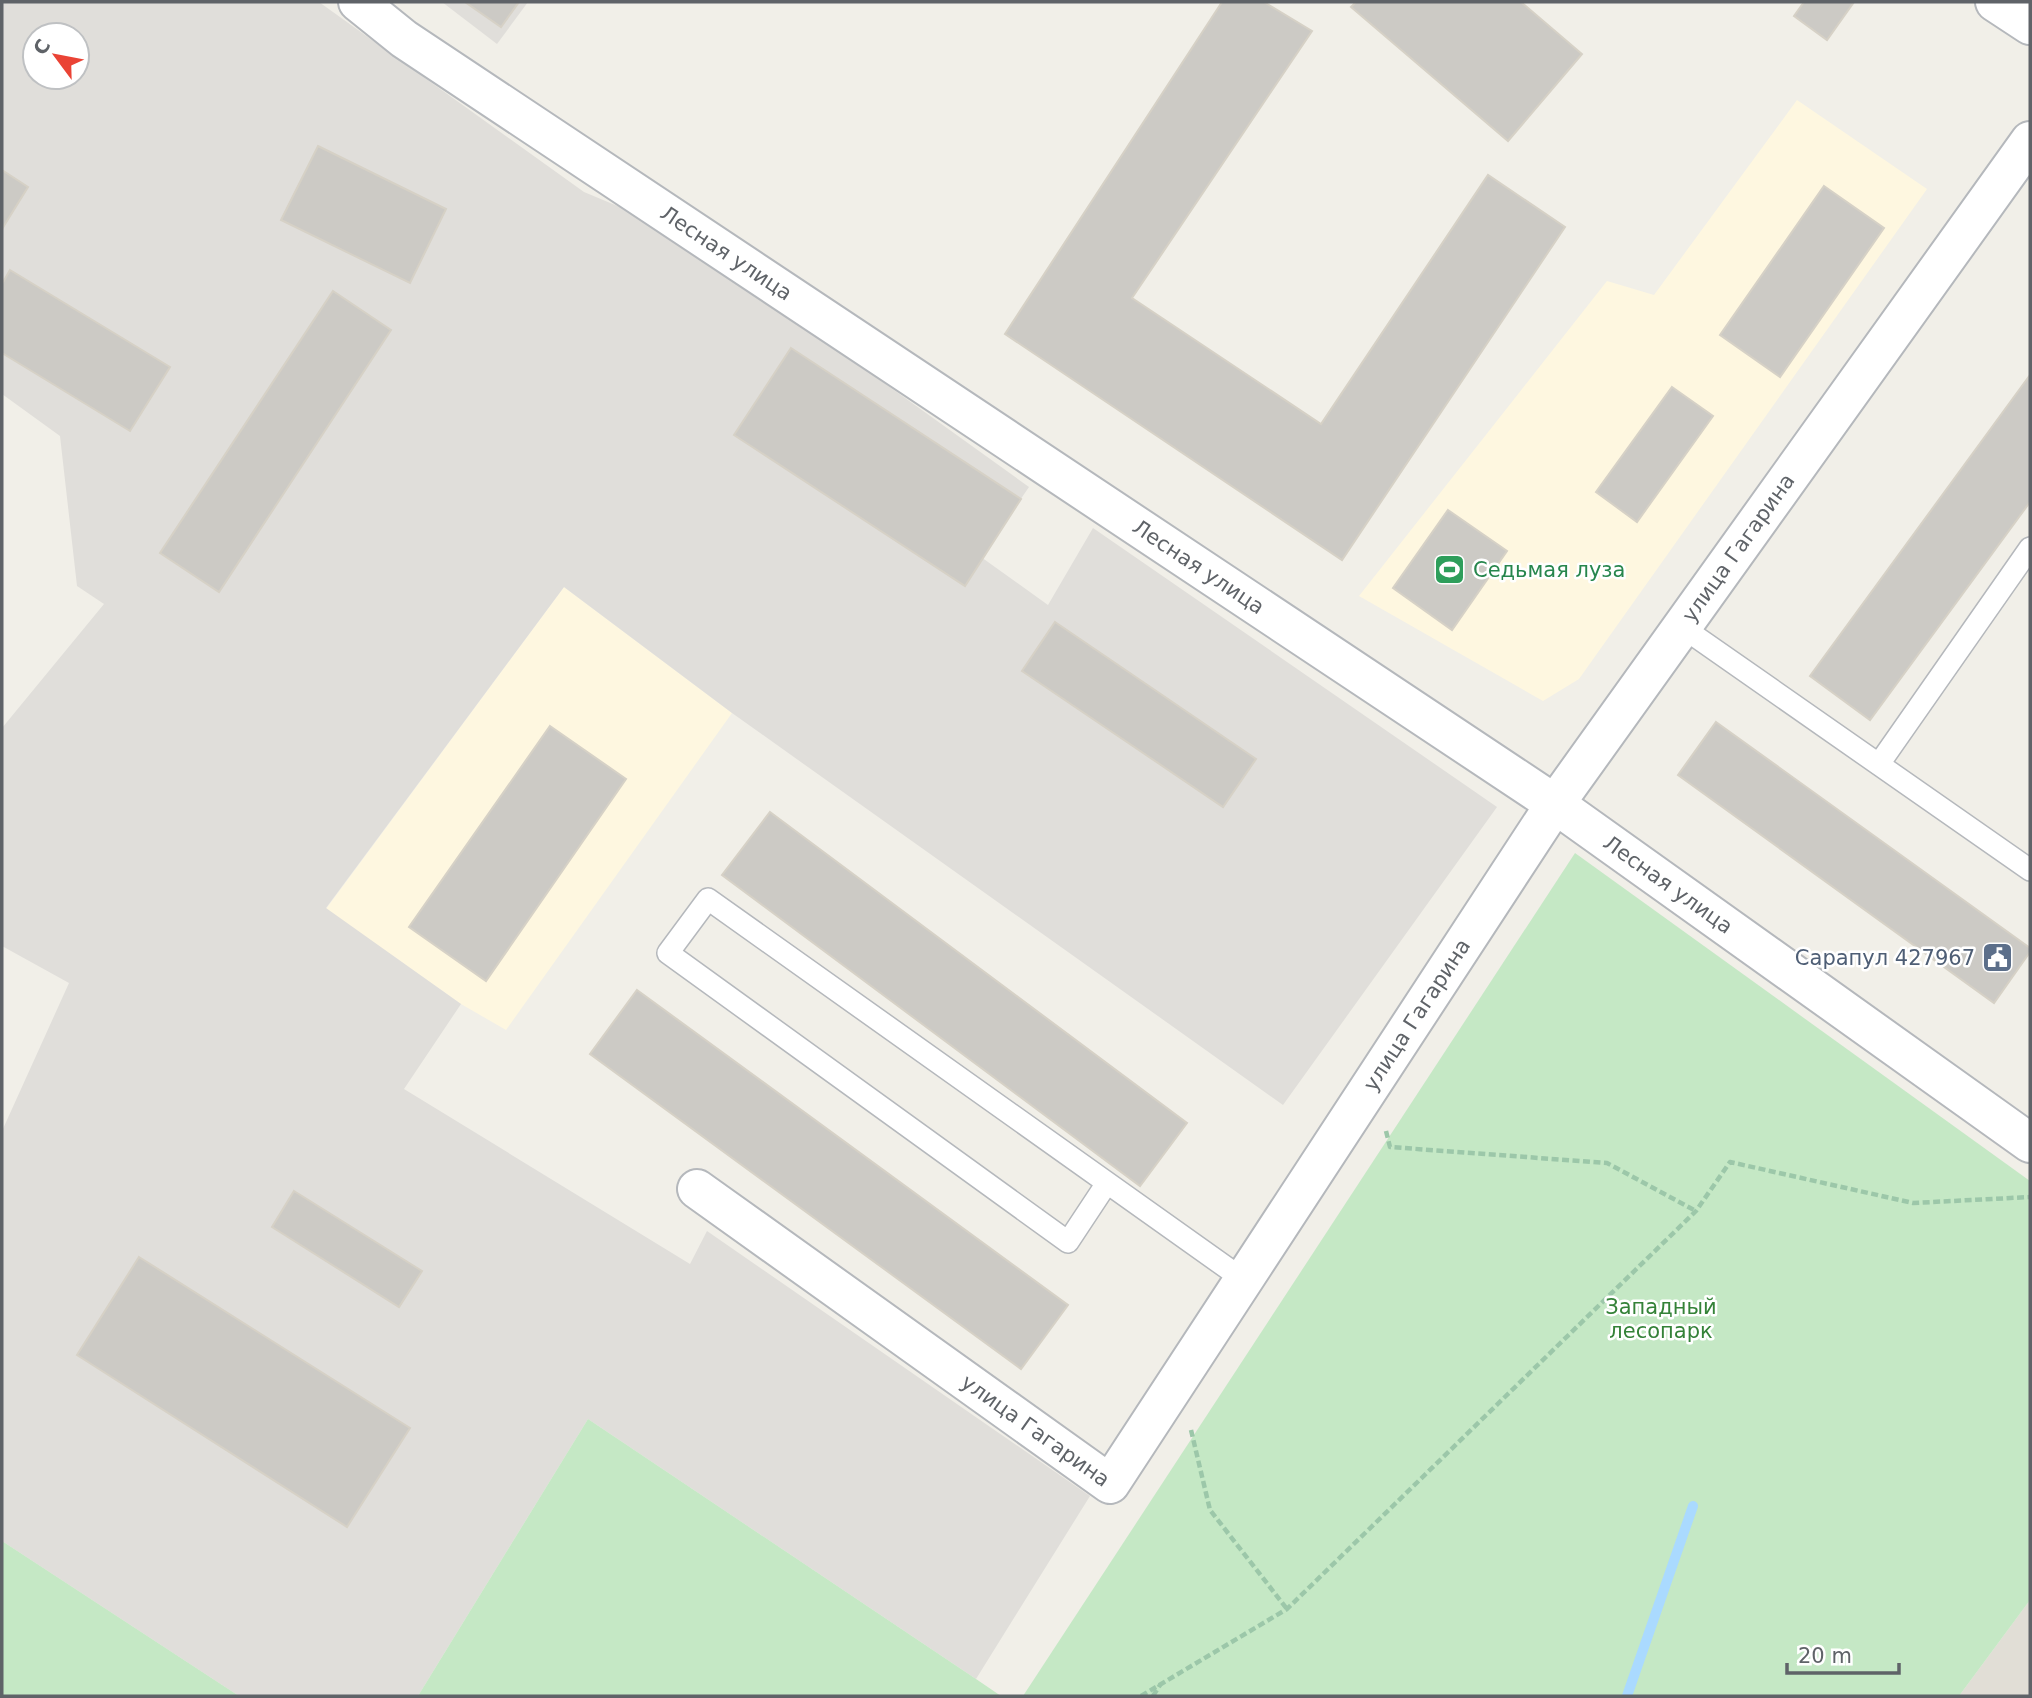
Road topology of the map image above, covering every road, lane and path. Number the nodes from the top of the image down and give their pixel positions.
1 (358, 2) edge
2 (1995, 2) edge
3 (2030, 25) edge
4 (2030, 141) edge
5 (2030, 548) edge
6 (1682, 627) junction
7 (1879, 764) junction
8 (1555, 804) junction
9 (2030, 870) edge
10 (1374, 1081) junction
11 (2030, 1143) edge
12 (1107, 1183) junction
13 (697, 1189) dead end
14 (2030, 1197) edge
15 (1696, 1211) junction
16 (1244, 1280) junction
17 (1179, 1378) junction
18 (1287, 1609) junction
19 (1161, 1685) junction
20 (1141, 1696) edge
21 (1153, 1696) edge

1 - 8 street, Лесная улица
2 - 3 street
4 - 6 street, улица Гагарина
5 - 7 lane
6 - 7 lane
6 - 8 street, улица Гагарина
7 - 9 lane
8 - 10 street, улица Гагарина
8 - 11 street, Лесная улица
10 - 15 path
10 - 16 street, улица Гагарина
12 - 12 lane
12 - 16 lane
13 - 17 street, улица Гагарина
14 - 15 path
15 - 18 path
16 - 17 street, улица Гагарина
17 - 18 path
18 - 19 path
19 - 20 path
19 - 21 path

